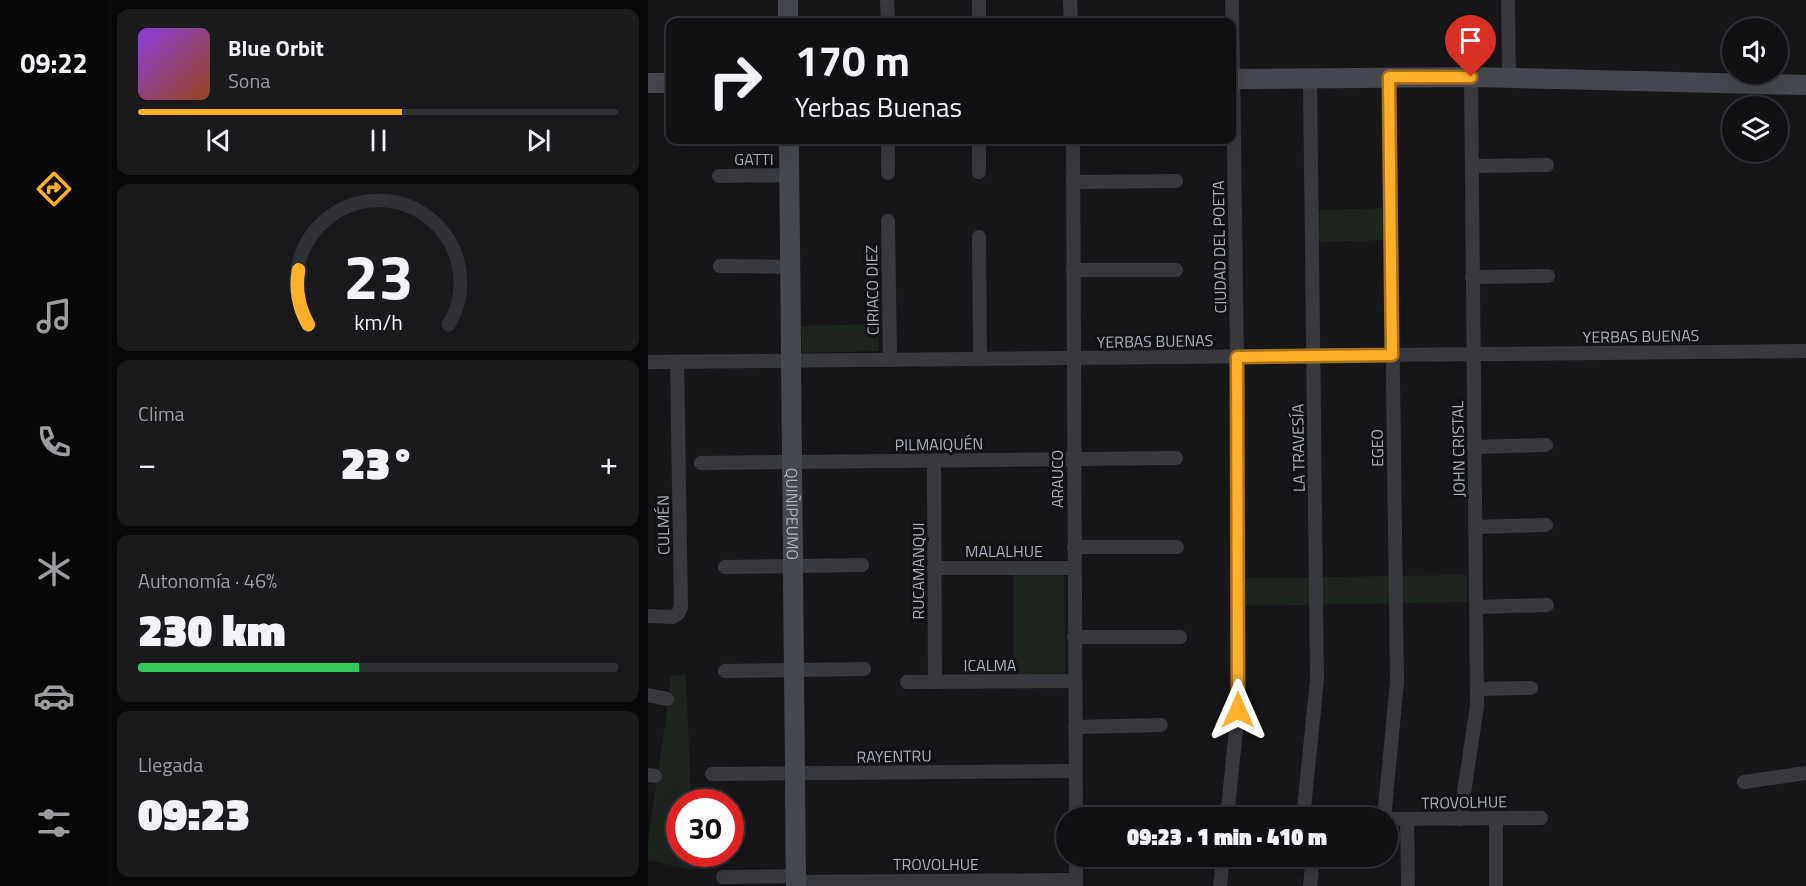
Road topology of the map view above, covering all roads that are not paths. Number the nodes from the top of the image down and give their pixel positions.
1 (788, 0) edge
2 (887, 0) edge
3 (979, 0) edge
4 (1070, 0) edge
5 (1232, 0) edge
6 (1508, 0) edge
7 (788, 18) edge
8 (888, 18) edge
9 (979, 18) edge
10 (1071, 18) edge
11 (1232, 18) edge
12 (1389, 77) junction
13 (1471, 77) junction
14 (1310, 78) junction
15 (1509, 78) junction
16 (1236, 79) edge
17 (648, 83) edge
18 (666, 83) edge
19 (1806, 85) edge
20 (789, 144) edge
21 (888, 144) edge
22 (979, 144) edge
23 (1073, 144) edge
24 (1233, 144) edge
25 (1547, 165) dead end
26 (1472, 166) junction
27 (980, 172) dead end
28 (888, 173) dead end
29 (718, 176) dead end
30 (790, 176) junction
31 (1176, 181) dead end
32 (1073, 182) junction
33 (888, 221) dead end
34 (979, 237) dead end
35 (720, 266) dead end
36 (791, 267) junction
37 (1073, 270) junction
38 (1176, 270) dead end
39 (1548, 276) dead end
40 (1472, 277) junction
41 (1806, 351) edge
42 (1473, 354) junction
43 (1392, 355) junction
44 (1314, 356) junction
45 (1237, 357) junction
46 (1072, 358) junction
47 (981, 359) junction
48 (890, 360) junction
49 (793, 361) junction
50 (648, 362) edge
51 (677, 362) junction
52 (1546, 445) dead end
53 (1474, 447) junction
54 (1176, 458) dead end
55 (1073, 459) junction
56 (934, 461) junction
57 (793, 462) junction
58 (702, 463) dead end
59 (1546, 525) dead end
60 (1475, 527) junction
61 (1177, 547) dead end
62 (1074, 548) junction
63 (794, 566) junction
64 (862, 566) dead end
65 (725, 567) dead end
66 (934, 568) junction
67 (1074, 568) junction
68 (1547, 605) dead end
69 (1476, 607) junction
70 (648, 616) edge
71 (1074, 637) junction
72 (1180, 637) dead end
73 (864, 669) dead end
74 (725, 670) dead end
75 (794, 670) junction
76 (1075, 681) junction
77 (907, 682) dead end
78 (935, 682) junction
79 (1531, 687) dead end
80 (1478, 689) junction
81 (648, 695) edge
82 (667, 699) dead end
83 (1161, 725) dead end
84 (1075, 727) junction
85 (1075, 771) junction
86 (1806, 773) edge
87 (712, 774) dead end
88 (795, 774) junction
89 (1744, 782) dead end
90 (1076, 807) edge
91 (1228, 807) edge
92 (1304, 807) edge
93 (1387, 807) edge
94 (1496, 818) junction
95 (1541, 818) dead end
96 (1398, 819) edge
97 (1407, 819) junction
98 (1460, 819) junction
99 (1076, 867) edge
100 (1222, 867) edge
101 (1313, 867) edge
102 (723, 877) dead end
103 (796, 882) edge
104 (1076, 883) edge
105 (1220, 886) edge
106 (1310, 886) edge
107 (1408, 886) edge
108 (1496, 886) edge

1 - 7 street
2 - 8 street
3 - 9 street
4 - 10 street
5 - 11 street, CIUDAD DEL POETA
6 - 15 street
12 - 13 street
12 - 14 street
12 - 43 street, EGEO
13 - 15 street
13 - 26 street, JOHN CRISTAL
14 - 16 street
14 - 44 street, LA TRAVESÍA
15 - 19 street
17 - 18 street
20 - 30 street, QUIÑIPEUMO
21 - 28 street
22 - 27 street
23 - 32 street, ARAUCO
24 - 45 street, CIUDAD DEL POETA
25 - 26 street
26 - 40 street, JOHN CRISTAL
29 - 30 street, GATTI
30 - 36 street, QUIÑIPEUMO
31 - 32 street
32 - 37 street, ARAUCO
33 - 48 street, CIRIACO DIEZ
34 - 47 street
35 - 36 street
36 - 49 street, QUIÑIPEUMO
37 - 38 street
37 - 46 street, ARAUCO
39 - 40 street
40 - 42 street, JOHN CRISTAL
41 - 42 street, YERBAS BUENAS
42 - 43 street, YERBAS BUENAS
42 - 53 street, JOHN CRISTAL
43 - 44 street, YERBAS BUENAS
43 - 93 street, EGEO
44 - 45 street, YERBAS BUENAS
44 - 92 street, LA TRAVESÍA
45 - 46 street, YERBAS BUENAS
45 - 91 street, CIUDAD DEL POETA
46 - 47 street, YERBAS BUENAS
46 - 55 street, ARAUCO
47 - 48 street, YERBAS BUENAS
48 - 49 street, YERBAS BUENAS
49 - 51 street, YERBAS BUENAS
49 - 57 street, QUIÑIPEUMO
50 - 51 street, YERBAS BUENAS
51 - 70 street, CULMÉN
52 - 53 street
53 - 60 street, JOHN CRISTAL
54 - 55 street, PILMAIQUÉN
55 - 56 street, PILMAIQUÉN
55 - 62 street, ARAUCO
56 - 57 street, PILMAIQUÉN
56 - 66 street, RUCAMANQUI
57 - 58 street, PILMAIQUÉN
57 - 63 street, QUIÑIPEUMO
59 - 60 street
60 - 69 street, JOHN CRISTAL
61 - 62 street
62 - 67 street, ARAUCO
63 - 64 street
63 - 65 street
63 - 75 street, QUIÑIPEUMO
66 - 67 street, MALALHUE
66 - 78 street, RUCAMANQUI
67 - 71 street, ARAUCO
68 - 69 street
69 - 80 street, JOHN CRISTAL
71 - 72 street
71 - 76 street, ARAUCO
73 - 75 street
74 - 75 street
75 - 88 street, QUIÑIPEUMO
76 - 78 street, ICALMA
76 - 84 street, ARAUCO
77 - 78 street, ICALMA
79 - 80 street
80 - 98 street, JOHN CRISTAL
81 - 82 street
83 - 84 street
84 - 85 street, ARAUCO
85 - 88 street, RAYENTRU
85 - 90 street, ARAUCO
86 - 89 street
87 - 88 street, RAYENTRU
88 - 103 street, QUIÑIPEUMO
94 - 95 street, TROVOLHUE
94 - 98 street, TROVOLHUE
94 - 108 street
96 - 97 street, TROVOLHUE
97 - 98 street, TROVOLHUE
97 - 107 street
99 - 104 street
100 - 105 street
101 - 106 street
102 - 103 street, TROVOLHUE
103 - 104 street, TROVOLHUE

